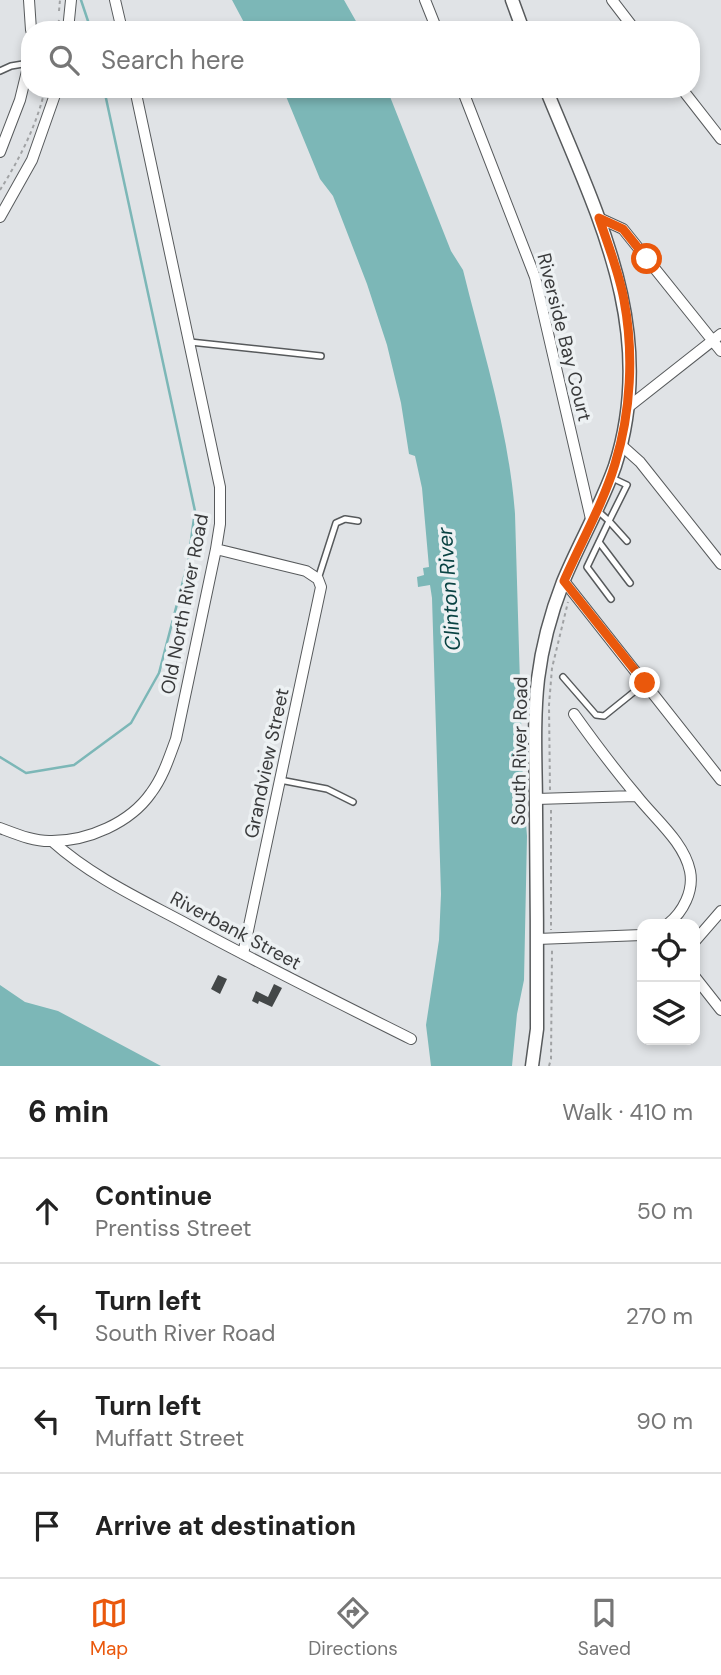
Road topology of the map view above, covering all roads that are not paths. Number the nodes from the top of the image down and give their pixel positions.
1 (29, 0) edge
2 (71, 0) edge
3 (115, 0) edge
4 (425, 0) edge
5 (512, 0) edge
6 (612, 0) edge
7 (30, 21) edge
8 (69, 21) edge
9 (120, 21) edge
10 (433, 21) edge
11 (520, 21) edge
12 (628, 21) edge
13 (21, 63) edge
14 (0, 71) edge
15 (21, 96) edge
16 (54, 98) edge
17 (137, 98) edge
18 (465, 98) edge
19 (550, 98) edge
20 (689, 98) edge
21 (721, 139) edge
22 (0, 152) edge
23 (0, 217) edge
24 (599, 218) junction
25 (717, 337) edge
26 (190, 342) junction
27 (721, 351) edge
28 (321, 356) dead end
29 (626, 408) junction
30 (621, 444) junction
31 (610, 477) junction
32 (594, 514) junction
33 (358, 521) dead end
34 (609, 521) junction
35 (627, 541) dead end
36 (599, 542) junction
37 (216, 549) junction
38 (721, 564) edge
39 (318, 579) junction
40 (629, 583) dead end
41 (567, 586) junction
42 (611, 599) dead end
43 (563, 677) dead end
44 (645, 683) junction
45 (574, 714) dead end
46 (280, 780) junction
47 (721, 780) edge
48 (636, 796) junction
49 (536, 799) junction
50 (353, 802) dead end
51 (0, 828) edge
52 (52, 841) junction
53 (721, 911) edge
54 (673, 919) edge
55 (637, 935) edge
56 (700, 935) edge
57 (537, 939) junction
58 (243, 954) junction
59 (699, 982) edge
60 (721, 1010) edge
61 (411, 1039) dead end
62 (532, 1066) edge
63 (538, 1066) edge

1 - 7 street
2 - 8 street
3 - 9 street
4 - 10 street
5 - 11 street
6 - 12 street
13 - 14 lane
15 - 22 street
16 - 23 street
17 - 26 street, Old North River Road
18 - 32 street, Riverside Bay Court
19 - 24 street, South River Road
20 - 21 street
24 - 25 street
24 - 29 street, South River Road
25 - 27 street
25 - 29 street
26 - 28 lane
26 - 37 street, Old North River Road
29 - 30 street, South River Road
30 - 31 street, South River Road
30 - 38 street
31 - 32 street, South River Road
31 - 34 lane
32 - 34 lane
32 - 41 street, South River Road
33 - 39 lane
34 - 35 lane
34 - 36 lane
36 - 40 lane
36 - 42 lane
37 - 39 street
37 - 52 street, Old North River Road
39 - 46 street, Grandview Street
41 - 44 street
41 - 49 street, South River Road
43 - 44 lane
44 - 47 street
45 - 48 street
46 - 50 lane
46 - 58 street, Grandview Street
48 - 49 street
48 - 54 street
49 - 57 street, South River Road
51 - 52 street, Old North River Road
52 - 58 street, Riverbank Street
53 - 56 street
55 - 57 street
57 - 62 street, South River Road
58 - 61 street, Riverbank Street
59 - 60 street
62 - 63 street

